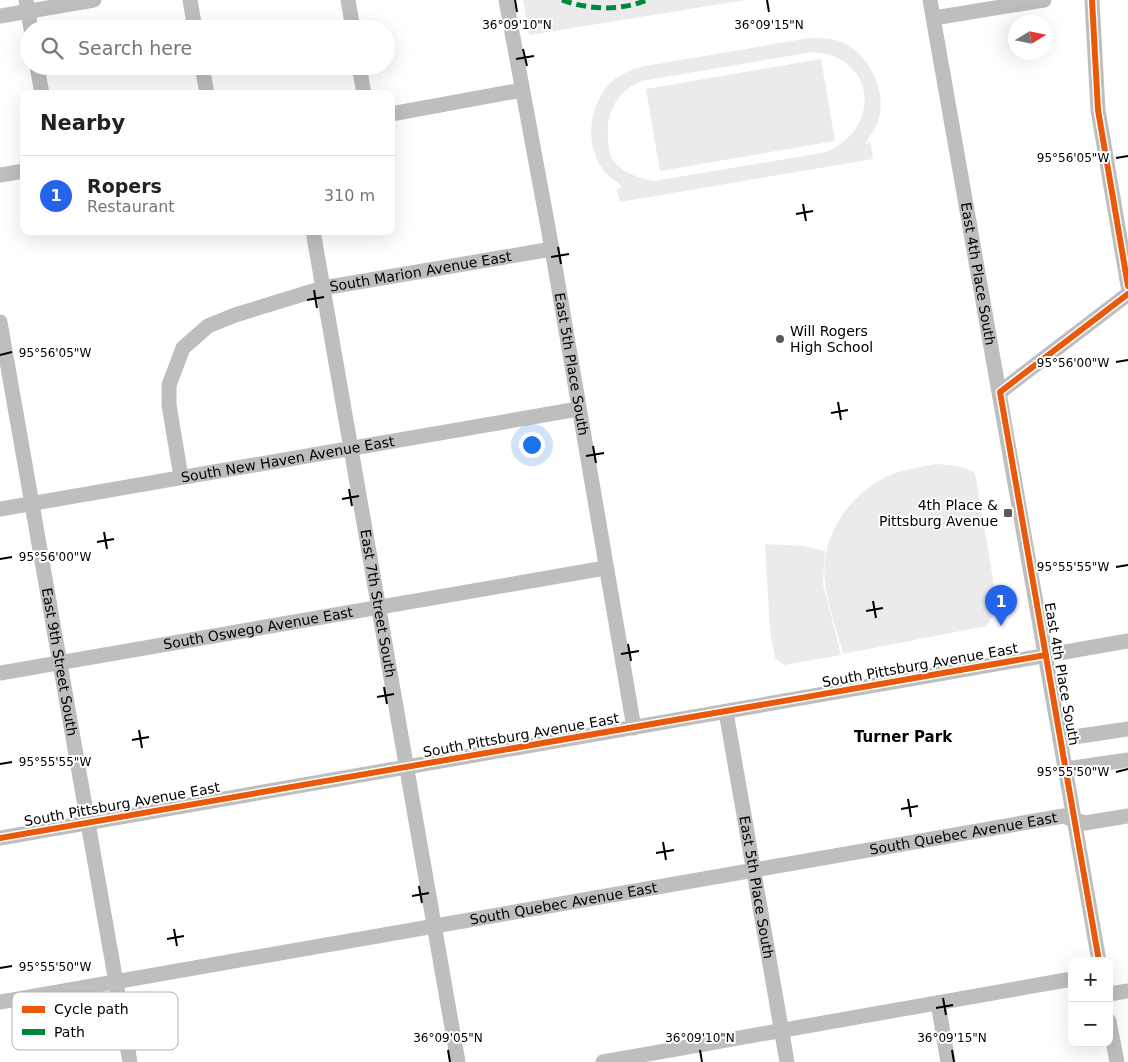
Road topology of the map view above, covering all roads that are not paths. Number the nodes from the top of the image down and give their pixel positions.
1 (94, 0) edge
2 (190, 0) edge
3 (348, 0) edge
4 (506, 0) edge
5 (930, 0) edge
6 (1044, 0) edge
7 (1092, 0) edge
8 (27, 6) edge
9 (0, 16) edge
10 (934, 18) junction
11 (29, 20) edge
12 (193, 20) edge
13 (351, 20) edge
14 (39, 75) edge
15 (204, 75) edge
16 (361, 75) edge
17 (41, 90) edge
18 (206, 90) edge
19 (363, 90) edge
20 (522, 90) junction
21 (395, 113) edge
22 (20, 172) edge
23 (0, 175) edge
24 (314, 235) edge
25 (552, 249) junction
26 (1128, 286) edge
27 (323, 288) junction
28 (1128, 294) edge
29 (0, 322) edge
30 (1000, 392) junction
31 (578, 409) junction
32 (352, 448) junction
33 (181, 477) junction
34 (32, 503) junction
35 (0, 509) edge
36 (605, 568) junction
37 (379, 608) junction
38 (1128, 640) edge
39 (1046, 655) junction
40 (60, 663) junction
41 (0, 673) edge
42 (726, 712) junction
43 (634, 728) junction
44 (1128, 729) edge
45 (1060, 739) junction
46 (1128, 760) edge
47 (408, 767) junction
48 (1066, 770) junction
49 (1128, 816) edge
50 (1074, 820) junction
51 (88, 822) junction
52 (0, 838) edge
53 (754, 870) junction
54 (434, 927) junction
55 (1098, 957) edge
56 (1068, 980) edge
57 (116, 982) junction
58 (1128, 991) edge
59 (58, 992) edge
60 (118, 992) edge
61 (1113, 993) edge
62 (938, 1003) junction
63 (782, 1030) junction
64 (1113, 1042) edge
65 (458, 1062) edge
66 (603, 1062) edge
67 (787, 1062) edge
68 (948, 1062) edge
69 (1117, 1062) edge

1 - 8 street
2 - 12 street
3 - 13 street
4 - 20 street, East 5th Place South
5 - 10 street, East 4th Place South
6 - 10 street
7 - 26 street
8 - 9 street
8 - 11 street
10 - 30 street, East 4th Place South
14 - 17 street
15 - 18 street
16 - 19 street
20 - 21 street
20 - 25 street, East 5th Place South
22 - 23 street
24 - 27 street, East 7th Street South
25 - 27 street, South Marion Avenue East
25 - 31 street, East 5th Place South
27 - 32 street, East 7th Street South
27 - 33 street, South Marion Avenue East
28 - 30 street
29 - 34 street, East 9th Street South
30 - 39 street, East 4th Place South
31 - 32 street, South New Haven Avenue East
31 - 36 street, East 5th Place South
32 - 33 street, South New Haven Avenue East
32 - 37 street, East 7th Street South
33 - 34 street, South New Haven Avenue East
34 - 35 street, South New Haven Avenue East
34 - 40 street, East 9th Street South
36 - 37 street, South Oswego Avenue East
36 - 43 street, East 5th Place South
37 - 40 street, South Oswego Avenue East
37 - 47 street, East 7th Street South
38 - 39 street, South Pittsburg Avenue East
39 - 42 street, South Pittsburg Avenue East
39 - 45 street, East 4th Place South
40 - 41 street, South Oswego Avenue East
40 - 51 street, East 9th Street South
42 - 43 street, South Pittsburg Avenue East
42 - 53 street, East 5th Place South
43 - 47 street, South Pittsburg Avenue East
44 - 45 street
45 - 48 street, East 4th Place South
46 - 48 street
47 - 51 street, South Pittsburg Avenue East
47 - 54 street, East 7th Street South
48 - 50 street, East 4th Place South
49 - 50 street, South Quebec Avenue East
50 - 53 street, South Quebec Avenue East
50 - 55 street, East 4th Place South
51 - 52 street, South Pittsburg Avenue East
51 - 57 street, East 9th Street South
53 - 54 street, South Quebec Avenue East
53 - 63 street, East 5th Place South
54 - 57 street, South Quebec Avenue East
54 - 65 street, East 7th Street South
56 - 62 street
57 - 59 street, South Quebec Avenue East
57 - 60 street, East 9th Street South
58 - 61 street
62 - 63 street
62 - 68 street
63 - 66 street
63 - 67 street, East 5th Place South
64 - 69 street

